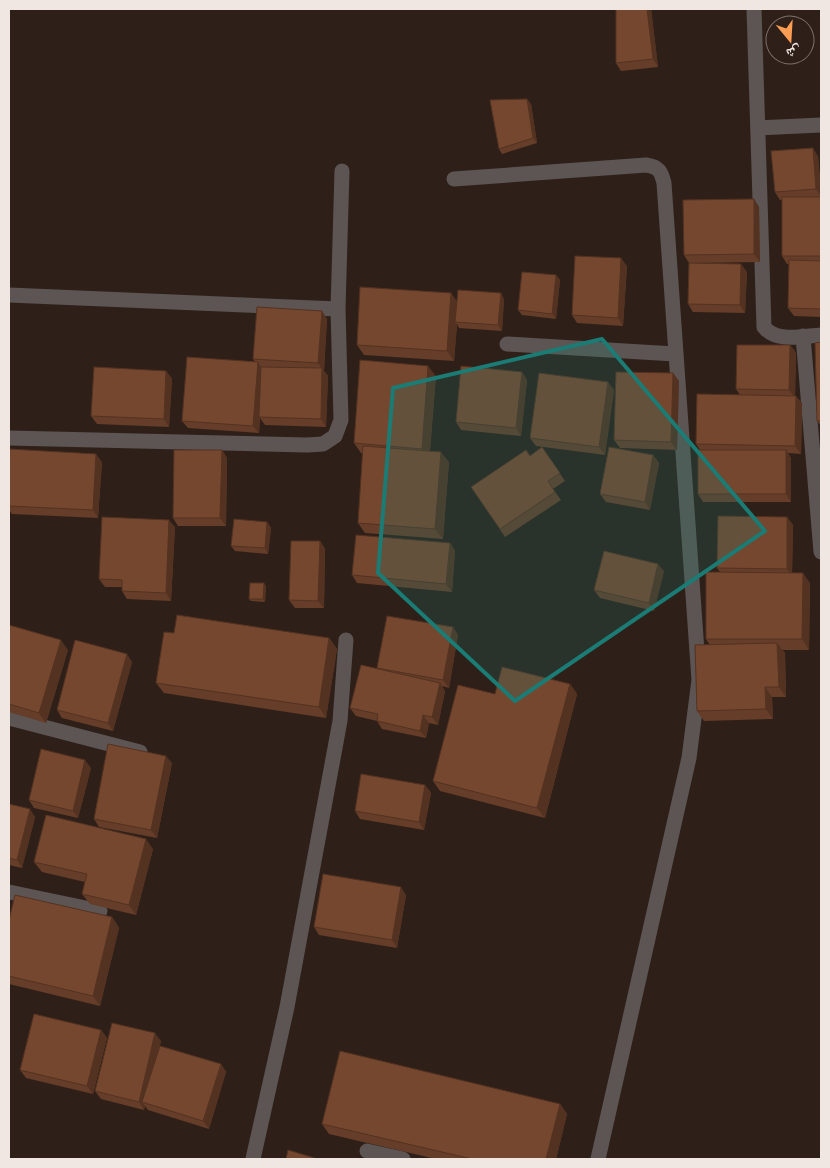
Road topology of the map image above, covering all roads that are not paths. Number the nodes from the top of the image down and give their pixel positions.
1 (754, 9) edge
2 (821, 125) edge
3 (758, 128) junction
4 (342, 171) dead end
5 (454, 179) dead end
6 (9, 295) edge
7 (338, 309) junction
8 (821, 335) edge
9 (803, 336) junction
10 (507, 344) dead end
11 (675, 354) junction
12 (9, 438) edge
13 (821, 552) edge
14 (346, 640) dead end
15 (9, 718) edge
16 (143, 752) edge
17 (9, 892) edge
18 (100, 911) edge
19 (367, 1151) edge
20 (253, 1159) edge
21 (403, 1159) edge
22 (598, 1159) edge

1 - 3 street
2 - 3 street
3 - 9 street
4 - 7 street
5 - 11 street
6 - 7 street
7 - 12 street
8 - 9 street
9 - 13 street
10 - 11 street
11 - 22 street
14 - 20 street
15 - 16 street
17 - 18 street
19 - 21 street

